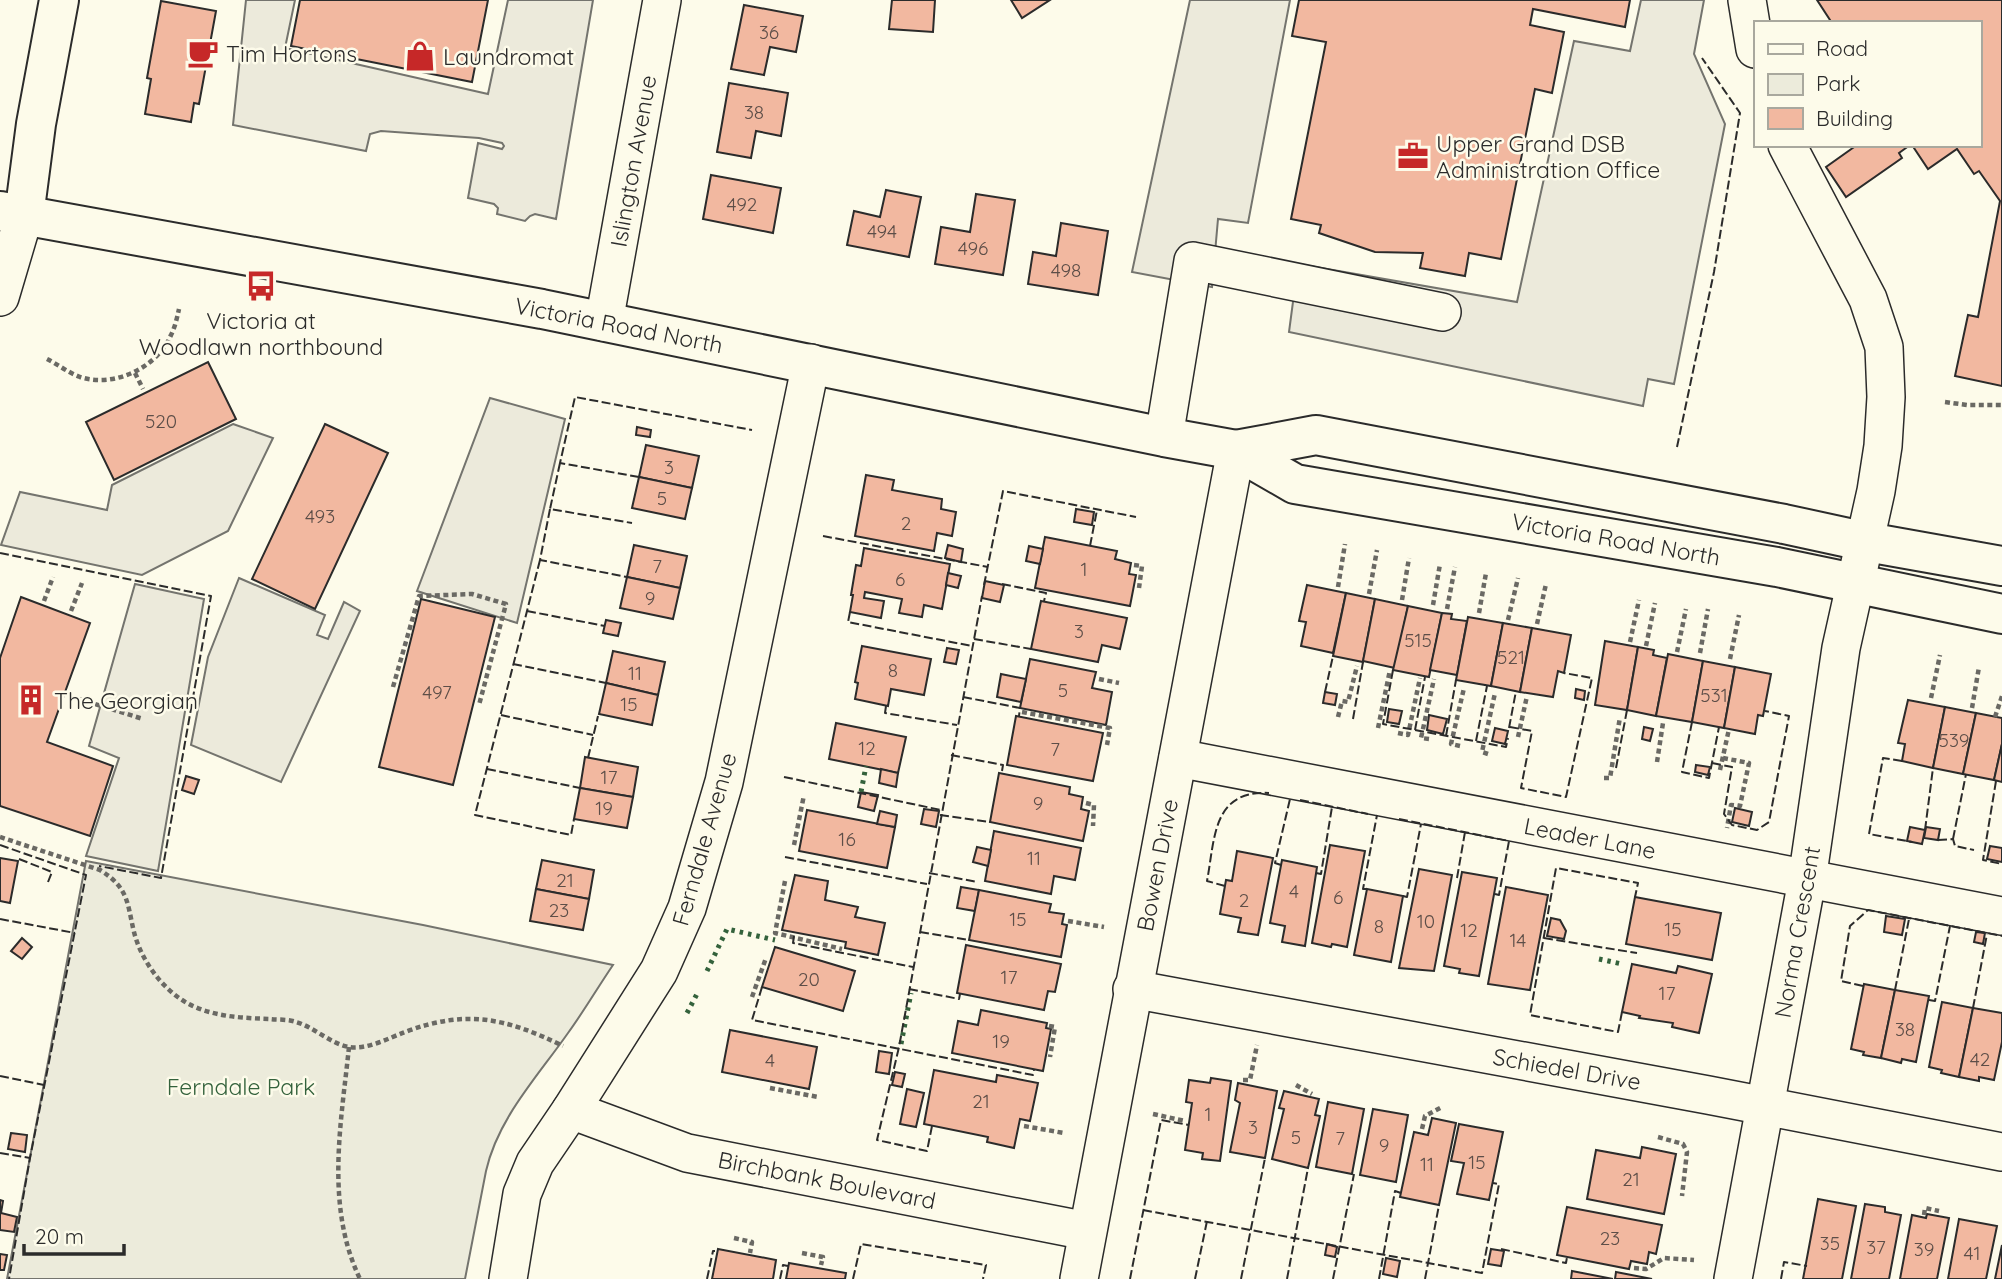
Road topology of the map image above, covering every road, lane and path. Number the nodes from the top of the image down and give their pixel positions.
1 (59, 0) edge
2 (662, 0) edge
3 (1747, 0) edge
4 (1754, 43) edge
5 (1788, 147) edge
6 (12, 213) edge
7 (0, 297) edge
8 (179, 309) dead end
9 (1442, 312) dead end
10 (604, 322) junction
11 (47, 359) dead end
12 (811, 363) junction
13 (135, 373) junction
14 (143, 389) dead end
15 (1945, 402) dead end
16 (2002, 405) edge
17 (1164, 437) junction
18 (1236, 450) junction
19 (1867, 542) junction
20 (1345, 544) dead end
21 (1377, 550) dead end
22 (1409, 558) dead end
23 (1440, 564) dead end
24 (1134, 565) dead end
25 (2002, 566) edge
26 (1455, 567) dead end
27 (1486, 573) dead end
28 (53, 577) dead end
29 (1518, 578) dead end
30 (82, 583) dead end
31 (1856, 583) junction
32 (1546, 584) dead end
33 (1338, 587) dead end
34 (1139, 588) dead end
35 (1369, 594) dead end
36 (1402, 600) dead end
37 (1639, 600) dead end
38 (44, 601) dead end
39 (1655, 603) dead end
40 (1433, 605) dead end
41 (1447, 609) dead end
42 (1686, 609) dead end
43 (1708, 609) dead end
44 (71, 611) dead end
45 (1479, 613) dead end
46 (2002, 614) edge
47 (1739, 615) dead end
48 (1508, 620) dead end
49 (1537, 624) dead end
50 (1630, 642) dead end
51 (1646, 646) dead end
52 (1677, 652) dead end
53 (1700, 653) dead end
54 (1940, 655) dead end
55 (1730, 659) dead end
56 (1357, 666) dead end
57 (1979, 667) dead end
58 (1390, 670) dead end
59 (1420, 678) dead end
60 (1099, 679) dead end
61 (1434, 679) dead end
62 (1119, 683) dead end
63 (393, 687) dead end
64 (1464, 688) dead end
65 (1494, 693) dead end
66 (1527, 696) dead end
67 (2002, 696) edge
68 (1931, 698) dead end
69 (79, 699) dead end
70 (479, 705) dead end
71 (1972, 708) dead end
72 (1022, 712) dead end
73 (1338, 717) dead end
74 (1620, 717) dead end
75 (1995, 717) dead end
76 (143, 719) dead end
77 (1663, 723) dead end
78 (1378, 728) dead end
79 (1728, 729) dead end
80 (1398, 733) dead end
81 (1518, 737) dead end
82 (1429, 739) dead end
83 (1107, 745) dead end
84 (1460, 746) dead end
85 (1488, 754) dead end
86 (1178, 758) junction
87 (1723, 758) junction
88 (1657, 762) dead end
89 (1720, 770) dead end
90 (1604, 778) dead end
91 (804, 795) dead end
92 (1086, 803) dead end
93 (1740, 806) dead end
94 (1093, 826) dead end
95 (0, 836) edge
96 (794, 845) dead end
97 (785, 880) dead end
98 (1807, 880) junction
99 (2002, 916) edge
100 (1068, 921) dead end
101 (1104, 928) dead end
102 (842, 949) dead end
103 (766, 958) dead end
104 (1132, 989) junction
105 (752, 998) dead end
106 (1049, 1026) dead end
107 (563, 1045) dead end
108 (349, 1047) junction
109 (1050, 1057) dead end
110 (1296, 1085) dead end
111 (770, 1088) dead end
112 (1312, 1094) dead end
113 (818, 1097) dead end
114 (1766, 1106) junction
115 (1442, 1107) dead end
116 (572, 1110) junction
117 (1153, 1114) dead end
118 (1185, 1121) dead end
119 (1024, 1126) dead end
120 (1422, 1129) dead end
121 (1064, 1133) dead end
122 (1658, 1137) dead end
123 (2002, 1152) edge
124 (1682, 1196) dead end
125 (1939, 1211) dead end
126 (1924, 1215) dead end
127 (1087, 1231) junction
128 (734, 1238) dead end
129 (750, 1253) dead end
130 (802, 1253) dead end
131 (1694, 1260) dead end
132 (821, 1265) dead end
133 (1634, 1268) dead end
134 (360, 1279) edge
135 (508, 1279) edge
136 (1079, 1279) edge
137 (1733, 1279) edge

1 - 6 main road
2 - 10 street, Islington Avenue
3 - 4 street
5 - 19 street, Norma Crescent
6 - 7 street
6 - 10 main road, Victoria Road North
8 - 13 path
9 - 17 street
10 - 12 main road, Victoria Road North
11 - 13 path
12 - 17 main road, Victoria Road North
12 - 116 street, Ferndale Avenue
13 - 14 path
15 - 16 path
17 - 18 main road, Victoria Road North
18 - 19 main road, Victoria Road North
18 - 31 main road, Victoria Road North
18 - 86 street, Bowen Drive
19 - 25 main road, Victoria Road North
19 - 31 street, Norma Crescent
20 - 33 path
21 - 35 path
22 - 36 path
23 - 40 path
24 - 34 path
26 - 41 path
27 - 45 path
28 - 38 path
29 - 48 path
30 - 44 path
31 - 46 main road, Victoria Road North
31 - 98 street, Norma Crescent
32 - 49 path
37 - 50 path
39 - 51 path
42 - 52 path
43 - 53 path
47 - 55 path
54 - 68 path
56 - 73 path
57 - 71 path
58 - 78 path
59 - 80 path
60 - 62 path
61 - 82 path
63 - 70 path
64 - 84 path
65 - 85 path
66 - 81 path
67 - 75 path
69 - 76 path
72 - 83 path
74 - 90 path
77 - 88 path
79 - 87 path
86 - 98 street, Leader Lane
86 - 104 street, Bowen Drive
87 - 89 path
87 - 93 path
91 - 96 path
92 - 94 path
95 - 108 path
97 - 102 path
98 - 99 street, Leader Lane
98 - 114 street, Norma Crescent
100 - 101 path
103 - 105 path
104 - 114 street, Schiedel Drive
104 - 127 street, Bowen Drive
106 - 109 path
107 - 108 path
108 - 134 path
110 - 112 path
111 - 113 path
114 - 123 street, Schiedel Drive
114 - 137 street, Norma Crescent
115 - 120 path
116 - 127 street, Birchbank Boulevard
116 - 135 street, Ferndale Avenue
117 - 118 path
119 - 121 path
122 - 124 path
125 - 126 path
127 - 136 street, Bowen Drive
128 - 129 path
130 - 132 path
131 - 133 path

